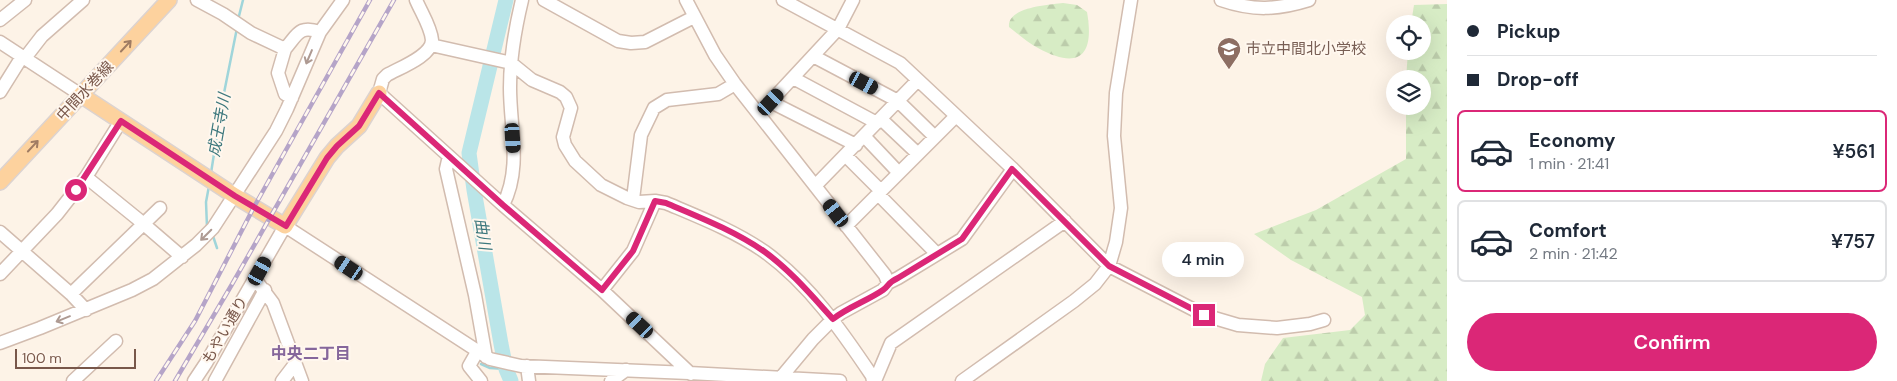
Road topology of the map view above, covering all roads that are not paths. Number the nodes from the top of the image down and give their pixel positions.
1 (25, 0) edge
2 (83, 0) edge
3 (169, 0) edge
4 (197, 0) edge
5 (343, 0) edge
6 (416, 0) edge
7 (522, 0) edge
8 (544, 0) edge
9 (686, 0) edge
10 (854, 0) edge
11 (1131, 0) edge
12 (1221, 0) edge
13 (1309, 0) edge
14 (786, 1) edge
15 (694, 17) junction
16 (0, 20) edge
17 (838, 29) junction
18 (320, 32) junction
19 (0, 42) edge
20 (431, 45) junction
21 (285, 49) junction
22 (813, 56) junction
23 (25, 58) junction
24 (505, 62) junction
25 (793, 78) junction
26 (918, 80) junction
27 (735, 84) junction
28 (0, 92) edge
29 (379, 93) junction
30 (81, 95) junction
31 (292, 98) junction
32 (898, 101) junction
33 (771, 102) junction
34 (759, 114) junction
35 (955, 117) junction
36 (121, 121) junction
37 (879, 121) junction
38 (935, 137) junction
39 (860, 141) junction
40 (918, 154) junction
41 (449, 156) junction
42 (845, 156) junction
43 (1012, 169) junction
44 (899, 173) junction
45 (86, 177) junction
46 (0, 182) edge
47 (815, 186) junction
48 (879, 193) junction
49 (235, 196) junction
50 (633, 199) junction
51 (655, 201) junction
52 (503, 205) junction
53 (160, 208) dead end
54 (1065, 221) junction
55 (144, 224) junction
56 (286, 226) junction
57 (846, 226) junction
58 (0, 232) edge
59 (22, 252) junction
60 (937, 254) junction
61 (182, 257) junction
62 (1109, 266) junction
63 (0, 274) edge
64 (255, 279) junction
65 (888, 283) junction
66 (265, 290) junction
67 (602, 290) junction
68 (71, 294) junction
69 (86, 310) junction
70 (833, 319) junction
71 (1324, 320) dead end
72 (116, 341) dead end
73 (0, 343) edge
74 (484, 356) junction
75 (295, 364) junction
76 (524, 366) junction
77 (626, 370) junction
78 (694, 377) edge
79 (780, 379) edge
80 (72, 381) edge
81 (194, 381) edge
82 (215, 381) edge
83 (282, 381) edge
84 (302, 381) edge
85 (481, 381) edge
86 (529, 381) edge
87 (611, 381) edge
88 (840, 381) edge
89 (874, 381) edge
90 (962, 381) edge

1 - 16 street
2 - 23 street
30 -> 3 main road, 中間水巻線
4 - 21 street
5 - 18 street
6 - 20 street
7 - 24 street
8 - 15 street
9 - 15 street
10 - 17 street
11 - 62 street
12 - 13 street
14 - 17 street
15 - 27 street
17 - 22 street
17 - 26 street
18 - 21 street
18 -> 31 street
19 - 23 street
20 - 24 street
20 - 29 street
21 - 31 street
22 - 25 street
22 - 32 street
23 - 28 street
23 - 30 street
24 - 50 street
24 - 52 street
25 - 33 street
25 - 37 street
26 - 32 street
26 - 35 street
27 - 34 street
27 - 50 street
29 - 41 street
29 - 56 main road
30 - 36 main road
46 -> 30 main road, 中間水巻線
31 - 49 street
32 - 37 street
32 - 38 street
33 - 34 street
33 - 39 street
34 - 47 street
35 - 38 street
35 - 43 street
36 - 45 street
36 - 49 main road
37 - 39 street
37 - 40 street
38 - 40 street
39 - 42 street
39 - 44 street
40 - 44 street
41 - 52 street
41 - 74 street
42 - 47 street
42 - 48 street
43 - 54 street
43 - 60 street
44 - 48 street
45 - 55 street
45 - 59 street
47 - 57 street
48 - 57 street
48 - 60 street
49 - 56 main road
49 -> 61 street
50 - 51 street
51 - 67 street
51 - 70 street
52 - 67 street
53 - 55 street
54 - 62 street
54 - 89 street
55 - 61 street
55 - 68 street
56 - 64 street, もやい通り
56 - 74 street
57 - 65 street
58 - 59 street
59 - 63 street
59 - 68 street
60 - 65 street
61 - 69 street
62 - 71 street
62 - 90 street
64 - 66 street
64 - 81 street, もやい通り
65 - 70 street
66 - 75 street
66 - 82 street
67 - 78 street
68 - 69 street
69 -> 73 street
70 - 79 street
70 - 89 street
72 - 80 street
74 - 76 street
74 - 85 street
75 - 83 street
75 - 84 street
76 - 77 street
76 - 86 street
77 - 78 street
77 - 87 street
78 - 79 street
79 - 88 street

